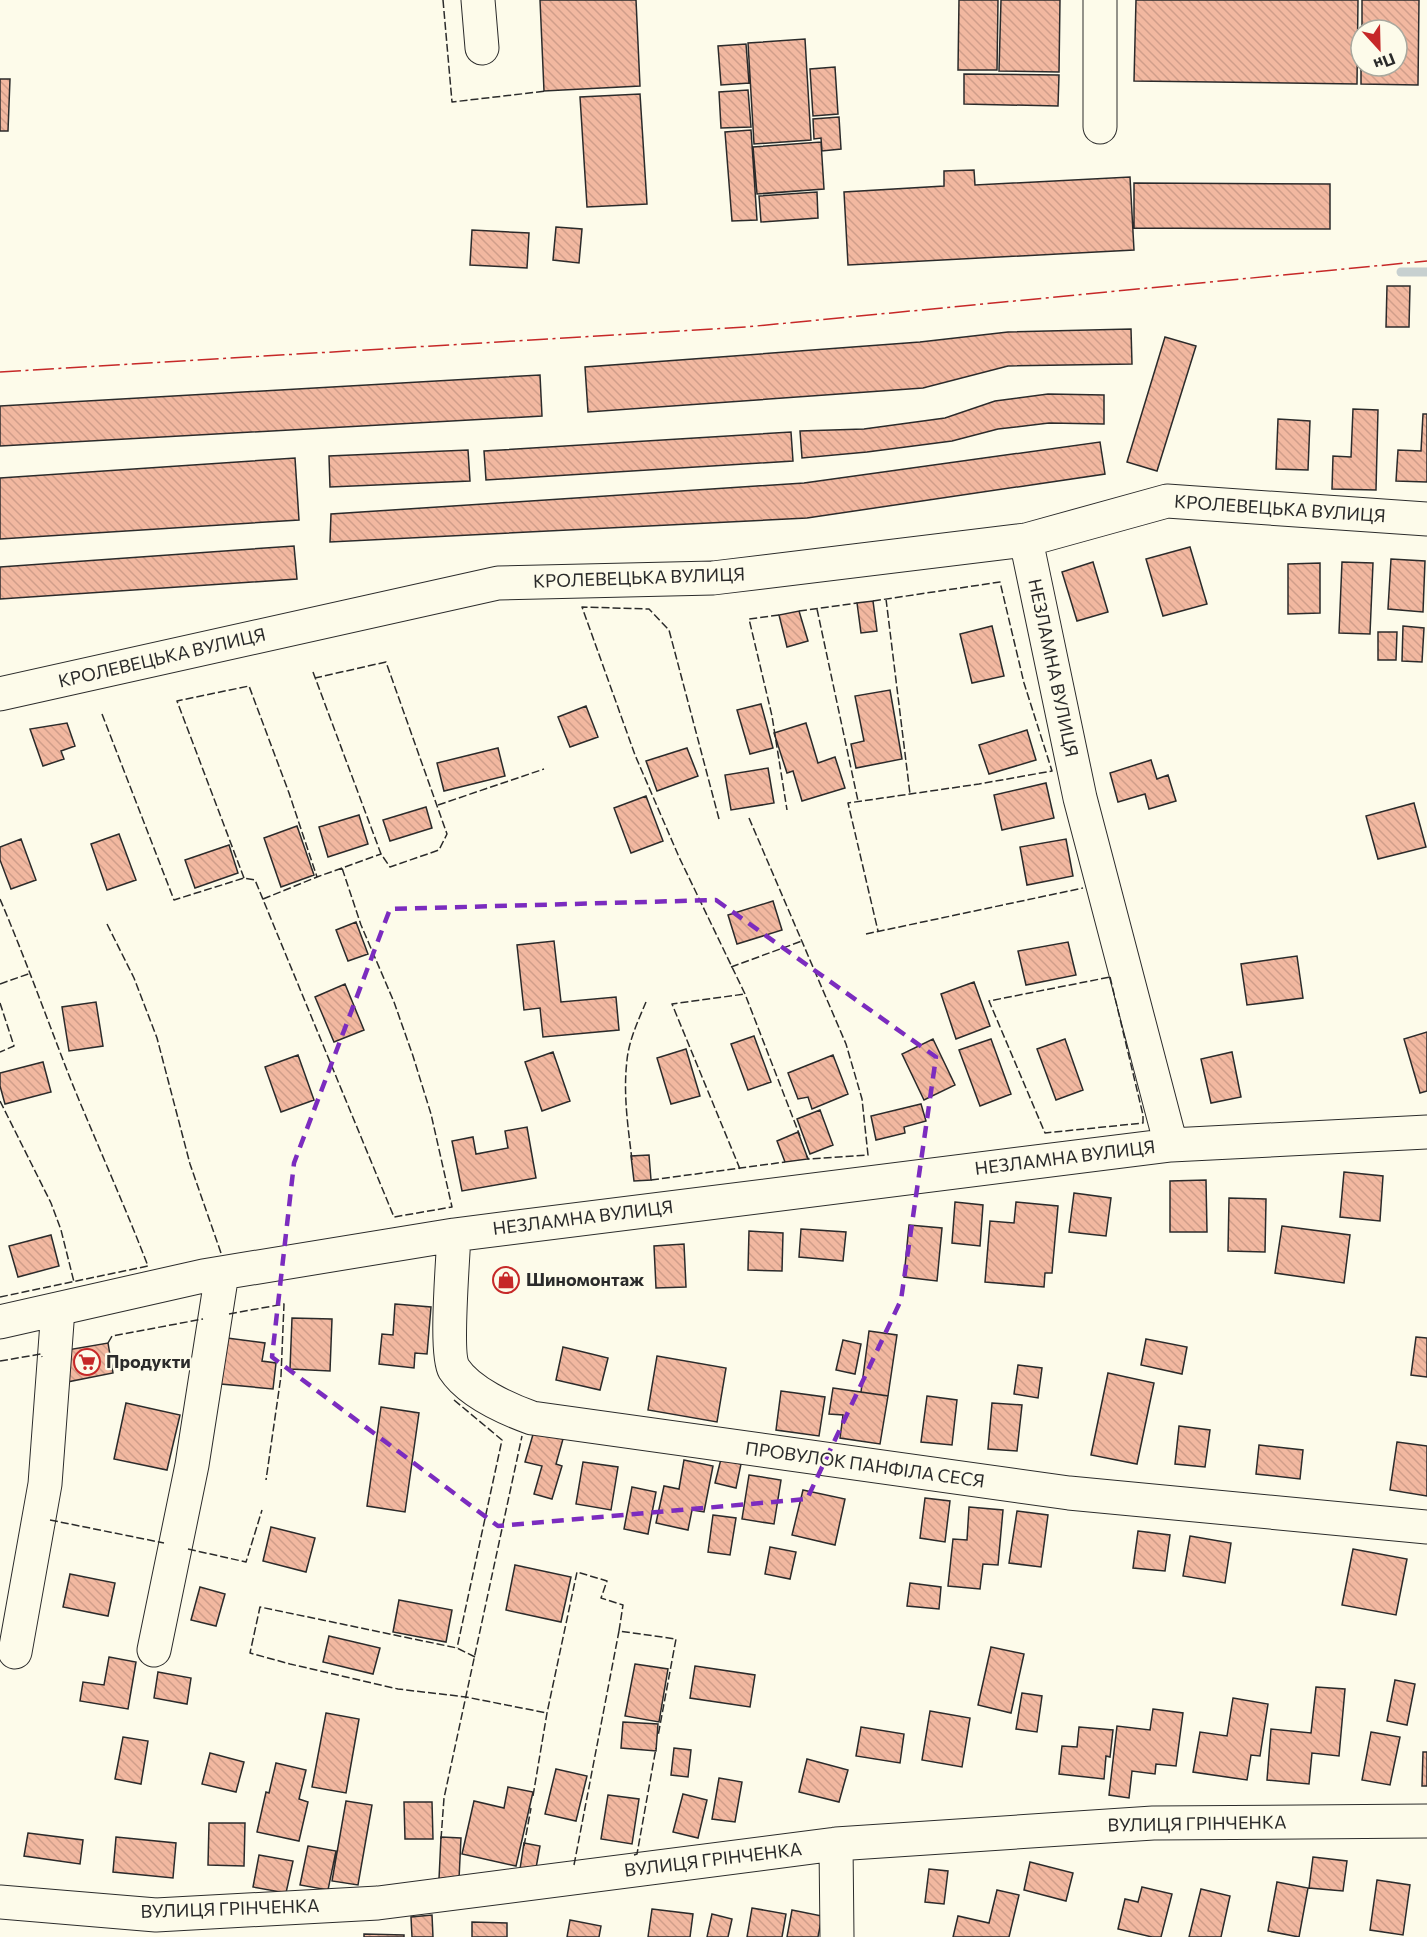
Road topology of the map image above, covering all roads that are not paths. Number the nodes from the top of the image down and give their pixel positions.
1 (478, 0) edge
2 (1100, 0) edge
3 (482, 48) dead end
4 (1100, 127) dead end
5 (1427, 519) edge
6 (1026, 540) junction
7 (0, 694) edge
8 (1427, 1132) edge
9 (1171, 1145) junction
10 (454, 1235) junction
11 (222, 1273) junction
12 (58, 1309) junction
13 (0, 1322) edge
14 (1427, 1527) edge
15 (154, 1650) dead end
16 (15, 1652) dead end
17 (1427, 1821) edge
18 (836, 1844) junction
19 (0, 1902) edge
20 (837, 1937) edge

1 - 3 street
2 - 4 street
5 - 6 street, КРОЛЕВЕЦЬКА ВУЛИЦЯ
6 - 7 street, КРОЛЕВЕЦЬКА ВУЛИЦЯ
6 - 9 street, НЕЗЛАМНА ВУЛИЦЯ
8 - 9 street, НЕЗЛАМНА ВУЛИЦЯ
9 - 10 street, НЕЗЛАМНА ВУЛИЦЯ
10 - 11 street, НЕЗЛАМНА ВУЛИЦЯ
10 - 14 street, ПРОВУЛОК ПАНФІЛА СЕСЯ
11 - 12 street, НЕЗЛАМНА ВУЛИЦЯ
11 - 15 street
12 - 13 street, НЕЗЛАМНА ВУЛИЦЯ
12 - 16 street
17 - 18 street, ВУЛИЦЯ ГРІНЧЕНКА
18 - 19 street, ВУЛИЦЯ ГРІНЧЕНКА
18 - 20 street

